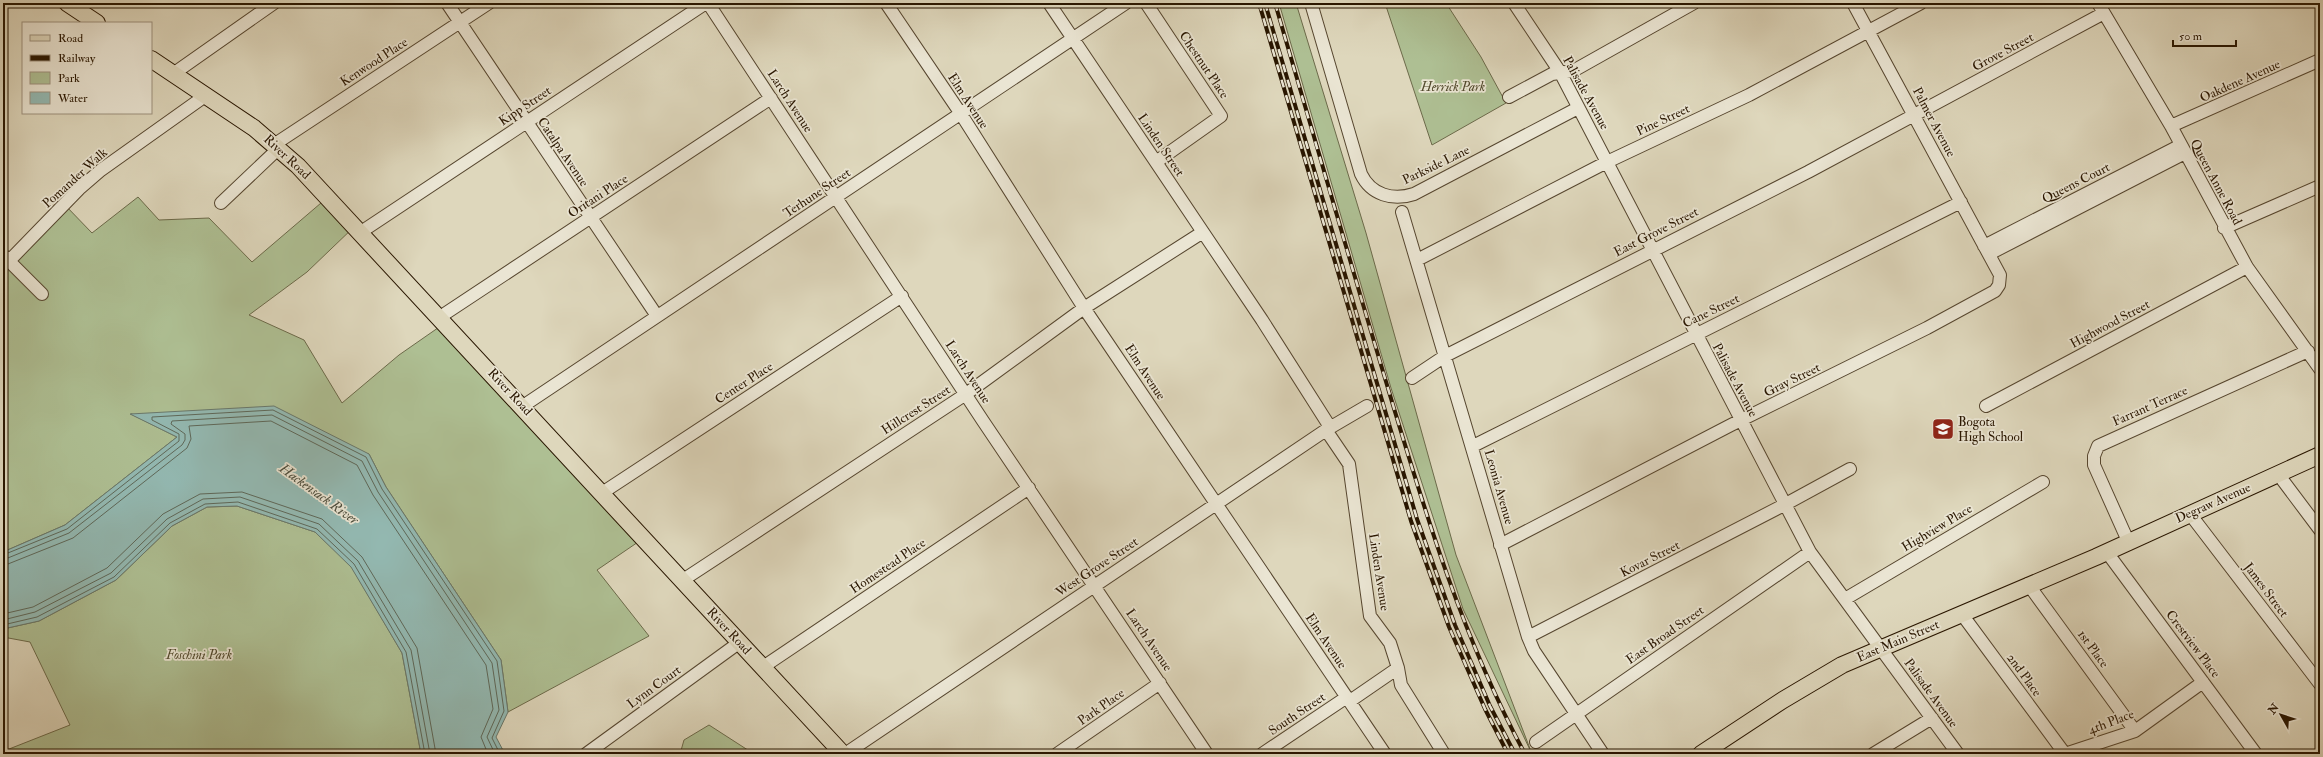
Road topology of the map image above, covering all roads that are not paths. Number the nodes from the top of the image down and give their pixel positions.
1 (69, 3) edge
2 (274, 3) edge
3 (447, 3) edge
4 (489, 3) edge
5 (707, 3) edge
6 (886, 3) edge
7 (1049, 3) edge
8 (1126, 3) edge
9 (1146, 3) edge
10 (1311, 3) edge
11 (1514, 3) edge
12 (1694, 3) edge
13 (1853, 3) edge
14 (1921, 3) edge
15 (2101, 8) edge
16 (96, 22) edge
17 (459, 22) junction
18 (1869, 31) junction
19 (1073, 39) junction
20 (152, 60) edge
21 (2320, 60) edge
22 (1560, 72) junction
23 (173, 74) junction
24 (205, 96) junction
25 (1509, 97) dead end
26 (771, 98) junction
27 (1578, 108) junction
28 (960, 114) junction
29 (1914, 115) junction
30 (527, 122) junction
31 (2171, 126) junction
32 (277, 146) junction
33 (2182, 149) junction
34 (1156, 162) junction
35 (1607, 162) junction
36 (2320, 186) edge
37 (836, 197) junction
38 (1961, 202) junction
39 (221, 203) dead end
40 (1402, 212) dead end
41 (591, 217) junction
42 (2224, 228) junction
43 (361, 232) junction
44 (1203, 232) junction
45 (1652, 250) junction
46 (1987, 250) junction
47 (6, 258) edge
48 (1417, 260) junction
49 (2247, 267) junction
50 (42, 294) dead end
51 (902, 296) junction
52 (1250, 303) joint
53 (1084, 308) junction
54 (657, 316) junction
55 (440, 317) junction
56 (1695, 334) junction
57 (2308, 351) junction
58 (1445, 356) junction
59 (2320, 369) edge
60 (1412, 378) dead end
61 (966, 394) junction
62 (523, 406) junction
63 (1367, 406) dead end
64 (1986, 406) dead end
65 (1740, 421) junction
66 (1328, 429) junction
67 (1473, 446) junction
68 (2320, 455) edge
69 (1850, 469) dead end
70 (2278, 474) junction
71 (2043, 482) dead end
72 (1029, 488) junction
73 (602, 493) junction
74 (1217, 503) junction
75 (1784, 505) junction
76 (2190, 514) junction
77 (2320, 530) edge
78 (2128, 541) junction
79 (1500, 545) junction
80 (2106, 551) junction
81 (1810, 552) junction
82 (683, 580) junction
83 (2028, 584) junction
84 (1095, 585) junction
85 (1846, 599) junction
86 (1961, 613) junction
87 (1528, 637) junction
88 (740, 642) junction
89 (1882, 648) junction
90 (763, 667) junction
91 (1398, 668) junction
92 (1160, 682) junction
93 (2203, 682) junction
94 (2320, 684) edge
95 (1348, 699) junction
96 (1575, 714) junction
97 (1932, 718) junction
98 (2135, 731) junction
99 (1536, 742) dead end
100 (586, 754) edge
101 (844, 754) edge
102 (1057, 754) edge
103 (1207, 754) edge
104 (1262, 754) edge
105 (1384, 754) edge
106 (1444, 754) edge
107 (1603, 754) edge
108 (1702, 754) edge
109 (1873, 754) edge
110 (1958, 754) edge
111 (2065, 754) edge
112 (2256, 754) edge

1 - 16 main road
2 - 23 street
3 - 17 street, Catalpa Avenue
4 - 17 street, Kenwood Place
5 - 26 street, Larch Avenue
5 - 30 street, Kipp Street
6 - 28 street, Elm Avenue
7 - 19 street, Linden Street
8 - 19 street, Terhune Street
9 - 34 street, Chestnut Place
10 - 27 street, Parkside Lane
11 - 22 street, Palisade Avenue
12 - 22 street
13 - 18 street, Palmer Avenue
14 - 18 street, Pine Street
15 - 29 street, Grove Street
15 - 31 street, Queen Anne Road
17 - 30 street, Catalpa Avenue
17 - 32 street, Kenwood Place
18 - 29 street, Palmer Avenue
18 - 35 street, Pine Street
19 - 28 street, Terhune Street
19 - 34 street, Linden Street
20 - 23 main road, River Road
21 - 31 street, Oakdene Avenue
22 - 25 street
22 - 27 street, Palisade Avenue
23 - 24 main road, River Road
24 - 32 main road, River Road
24 - 47 street, Pomander Walk
26 - 37 street, Larch Avenue
26 - 41 street, Oritani Place
27 - 35 street, Palisade Avenue
28 - 37 street, Terhune Street
28 - 53 street, Elm Avenue
29 - 38 street, Palmer Avenue
29 - 45 street, East Grove Street
30 - 41 street, Catalpa Avenue
30 - 43 street, Kipp Street
31 - 33 street, Queen Anne Road
32 - 39 street, Kenwood Place
32 - 43 main road, River Road
33 - 42 street, Queen Anne Road
33 - 46 street, Queens Court
34 - 44 street, Linden Street
35 - 45 street, Palisade Avenue
35 - 48 street, Pine Street
36 - 42 street
37 - 51 street, Larch Avenue
37 - 54 street, Terhune Street
38 - 46 street, Palmer Avenue
38 - 56 street, Cane Street
40 - 48 street, Leonia Avenue
41 - 54 street, Catalpa Avenue
41 - 55 street, Oritani Place
42 - 49 street, Queen Anne Road
43 - 55 main road, River Road
44 - 52 street, Linden Street
44 - 53 street, Hillcrest Street
45 - 56 street, Palisade Avenue
45 - 58 street, East Grove Street
46 - 65 street, Gray Street
47 - 50 street, Pomander Walk
48 - 58 street, Leonia Avenue
49 - 57 street, Queen Anne Road
49 - 64 street, Highwood Street
51 - 61 street, Larch Avenue
51 - 73 street, Center Place
52 - 66 street, Linden Avenue
53 - 61 street, Hillcrest Street
53 - 74 street, Elm Avenue
54 - 62 street, Terhune Street
55 - 62 main road, River Road
56 - 65 street, Palisade Avenue
56 - 67 street, Cane Street
57 - 59 street, Queen Anne Road
57 - 78 street, Farrant Terrace
58 - 60 street, East Grove Street
58 - 67 street, Leonia Avenue
61 - 72 street, Larch Avenue
61 - 82 street, Hillcrest Street
62 - 73 main road, River Road
63 - 66 street, West Grove Street
65 - 75 street, Palisade Avenue
65 - 79 street, Gray Street
66 - 74 street, West Grove Street
66 - 91 street, Linden Avenue
67 - 79 street, Leonia Avenue
68 - 70 main road, Degraw Avenue
69 - 75 street, Kovar Street
70 - 76 main road, Degraw Avenue
70 - 77 street
71 - 85 street, Highview Place
72 - 84 street, Larch Avenue
72 - 90 street, Homestead Place
73 - 82 main road, River Road
74 - 84 street, West Grove Street
74 - 95 street, Elm Avenue
75 - 81 street, Palisade Avenue
75 - 87 street, Kovar Street
76 - 78 main road, Degraw Avenue
76 - 94 street, James Street
78 - 80 main road, Degraw Avenue
79 - 87 street, Leonia Avenue
80 - 83 main road, East Main Street
80 - 93 street, Crestview Place
81 - 85 street, Palisade Avenue
81 - 96 street, East Broad Street
82 - 88 main road, River Road
83 - 86 main road, East Main Street
83 - 98 street, 1st Place
84 - 92 street, Larch Avenue
84 - 101 street, West Grove Street
85 - 89 street, Palisade Avenue
86 - 89 main road, East Main Street
86 - 111 street, 2nd Place
87 - 96 street, Leonia Avenue
88 - 90 main road, River Road
88 - 100 street, Lynn Court
89 - 97 street, Palisade Avenue
89 - 108 main road, East Main Street
90 - 101 main road, River Road
91 - 95 street, South Street
91 - 106 street, Linden Avenue
92 - 102 street, Park Place
92 - 103 street, Larch Avenue
93 - 98 street, 4th Place
93 - 112 street, Crestview Place
95 - 104 street, South Street
95 - 105 street, Elm Avenue
96 - 99 street, East Broad Street
96 - 107 street, Leonia Avenue
97 - 109 street
97 - 110 street, Palisade Avenue
98 - 111 street, 4th Place

